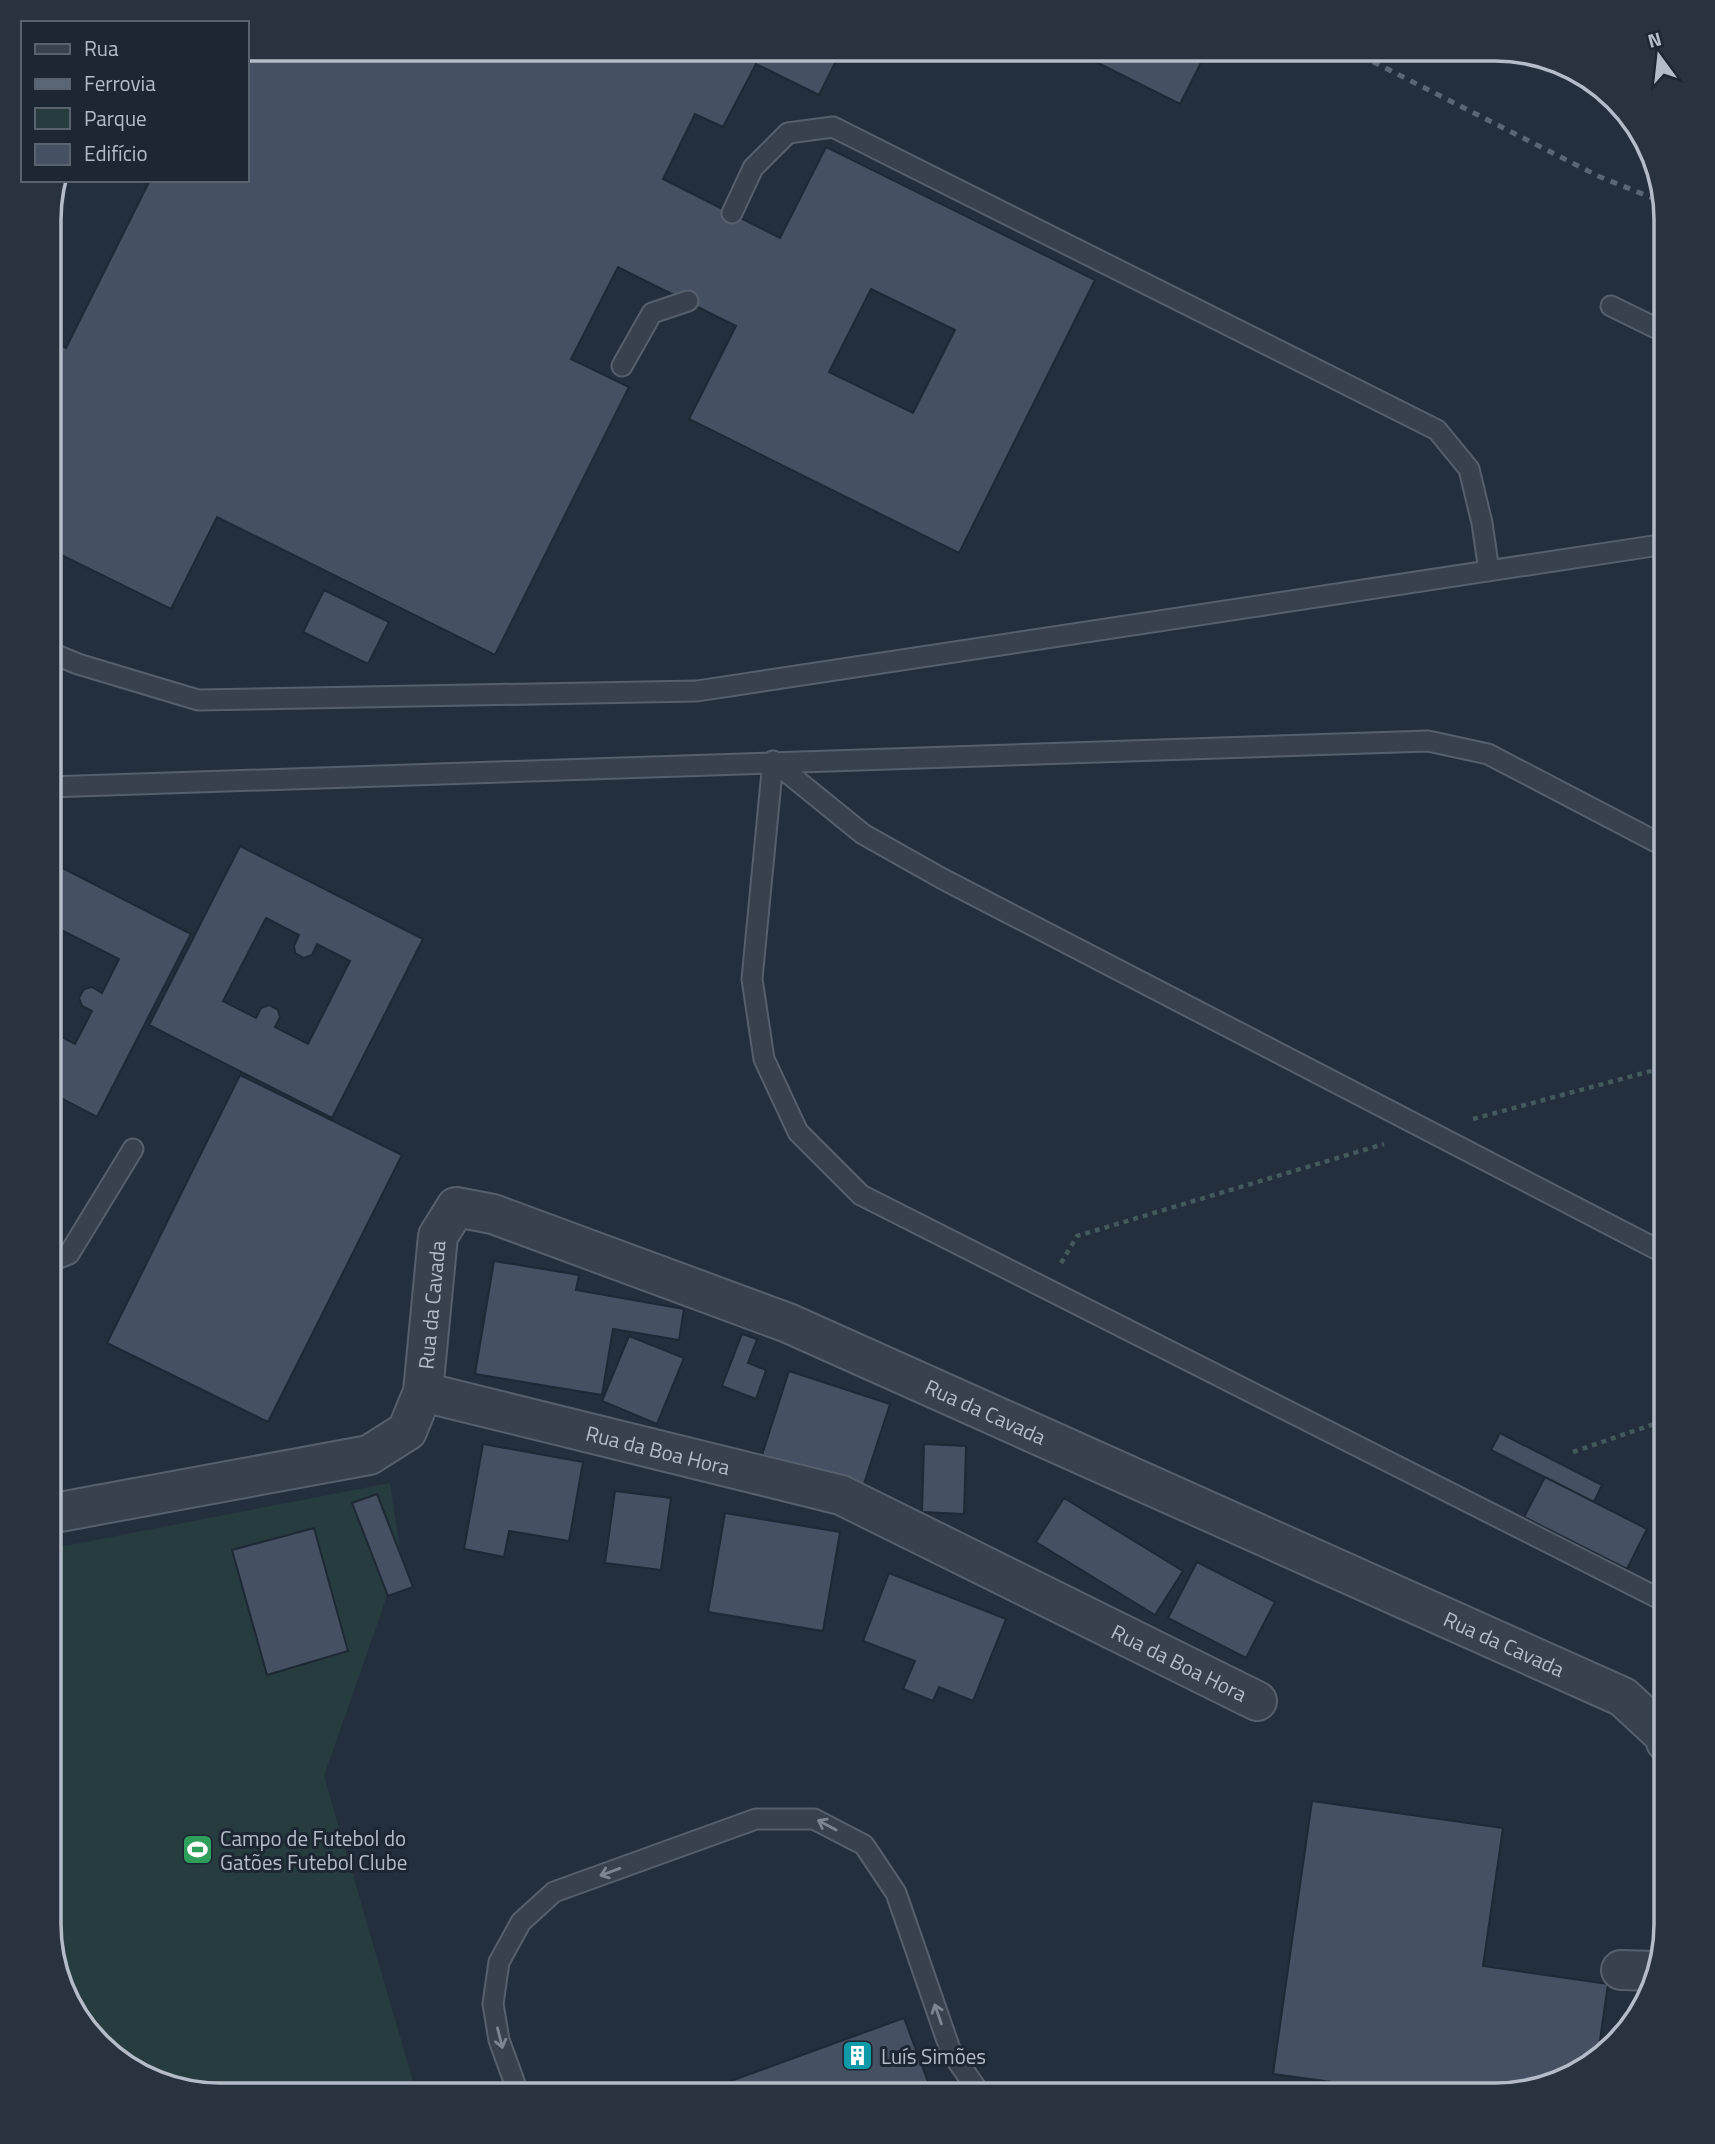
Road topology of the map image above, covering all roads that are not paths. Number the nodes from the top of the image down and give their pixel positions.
1 (732, 213) dead end
2 (688, 301) dead end
3 (1611, 306) dead end
4 (1654, 327) edge
5 (622, 366) dead end
6 (1654, 546) edge
7 (1489, 571) junction
8 (62, 657) edge
9 (773, 761) junction
10 (62, 787) edge
11 (1654, 840) edge
12 (133, 1149) dead end
13 (1654, 1248) edge
14 (61, 1257) edge
15 (423, 1392) junction
16 (61, 1512) edge
17 (1654, 1596) edge
18 (1257, 1701) dead end
19 (1654, 1726) edge
20 (515, 2083) edge
21 (973, 2083) edge

1 - 7 lane
2 - 5 lane
3 - 4 lane
6 - 7 lane
7 - 8 lane
9 - 10 lane
9 - 11 lane
9 - 13 lane
9 - 17 lane
12 - 14 lane
15 - 16 street
15 - 18 street, Rua da Boa Hora
15 - 19 street, Rua da Cavada
21 -> 20 lane

